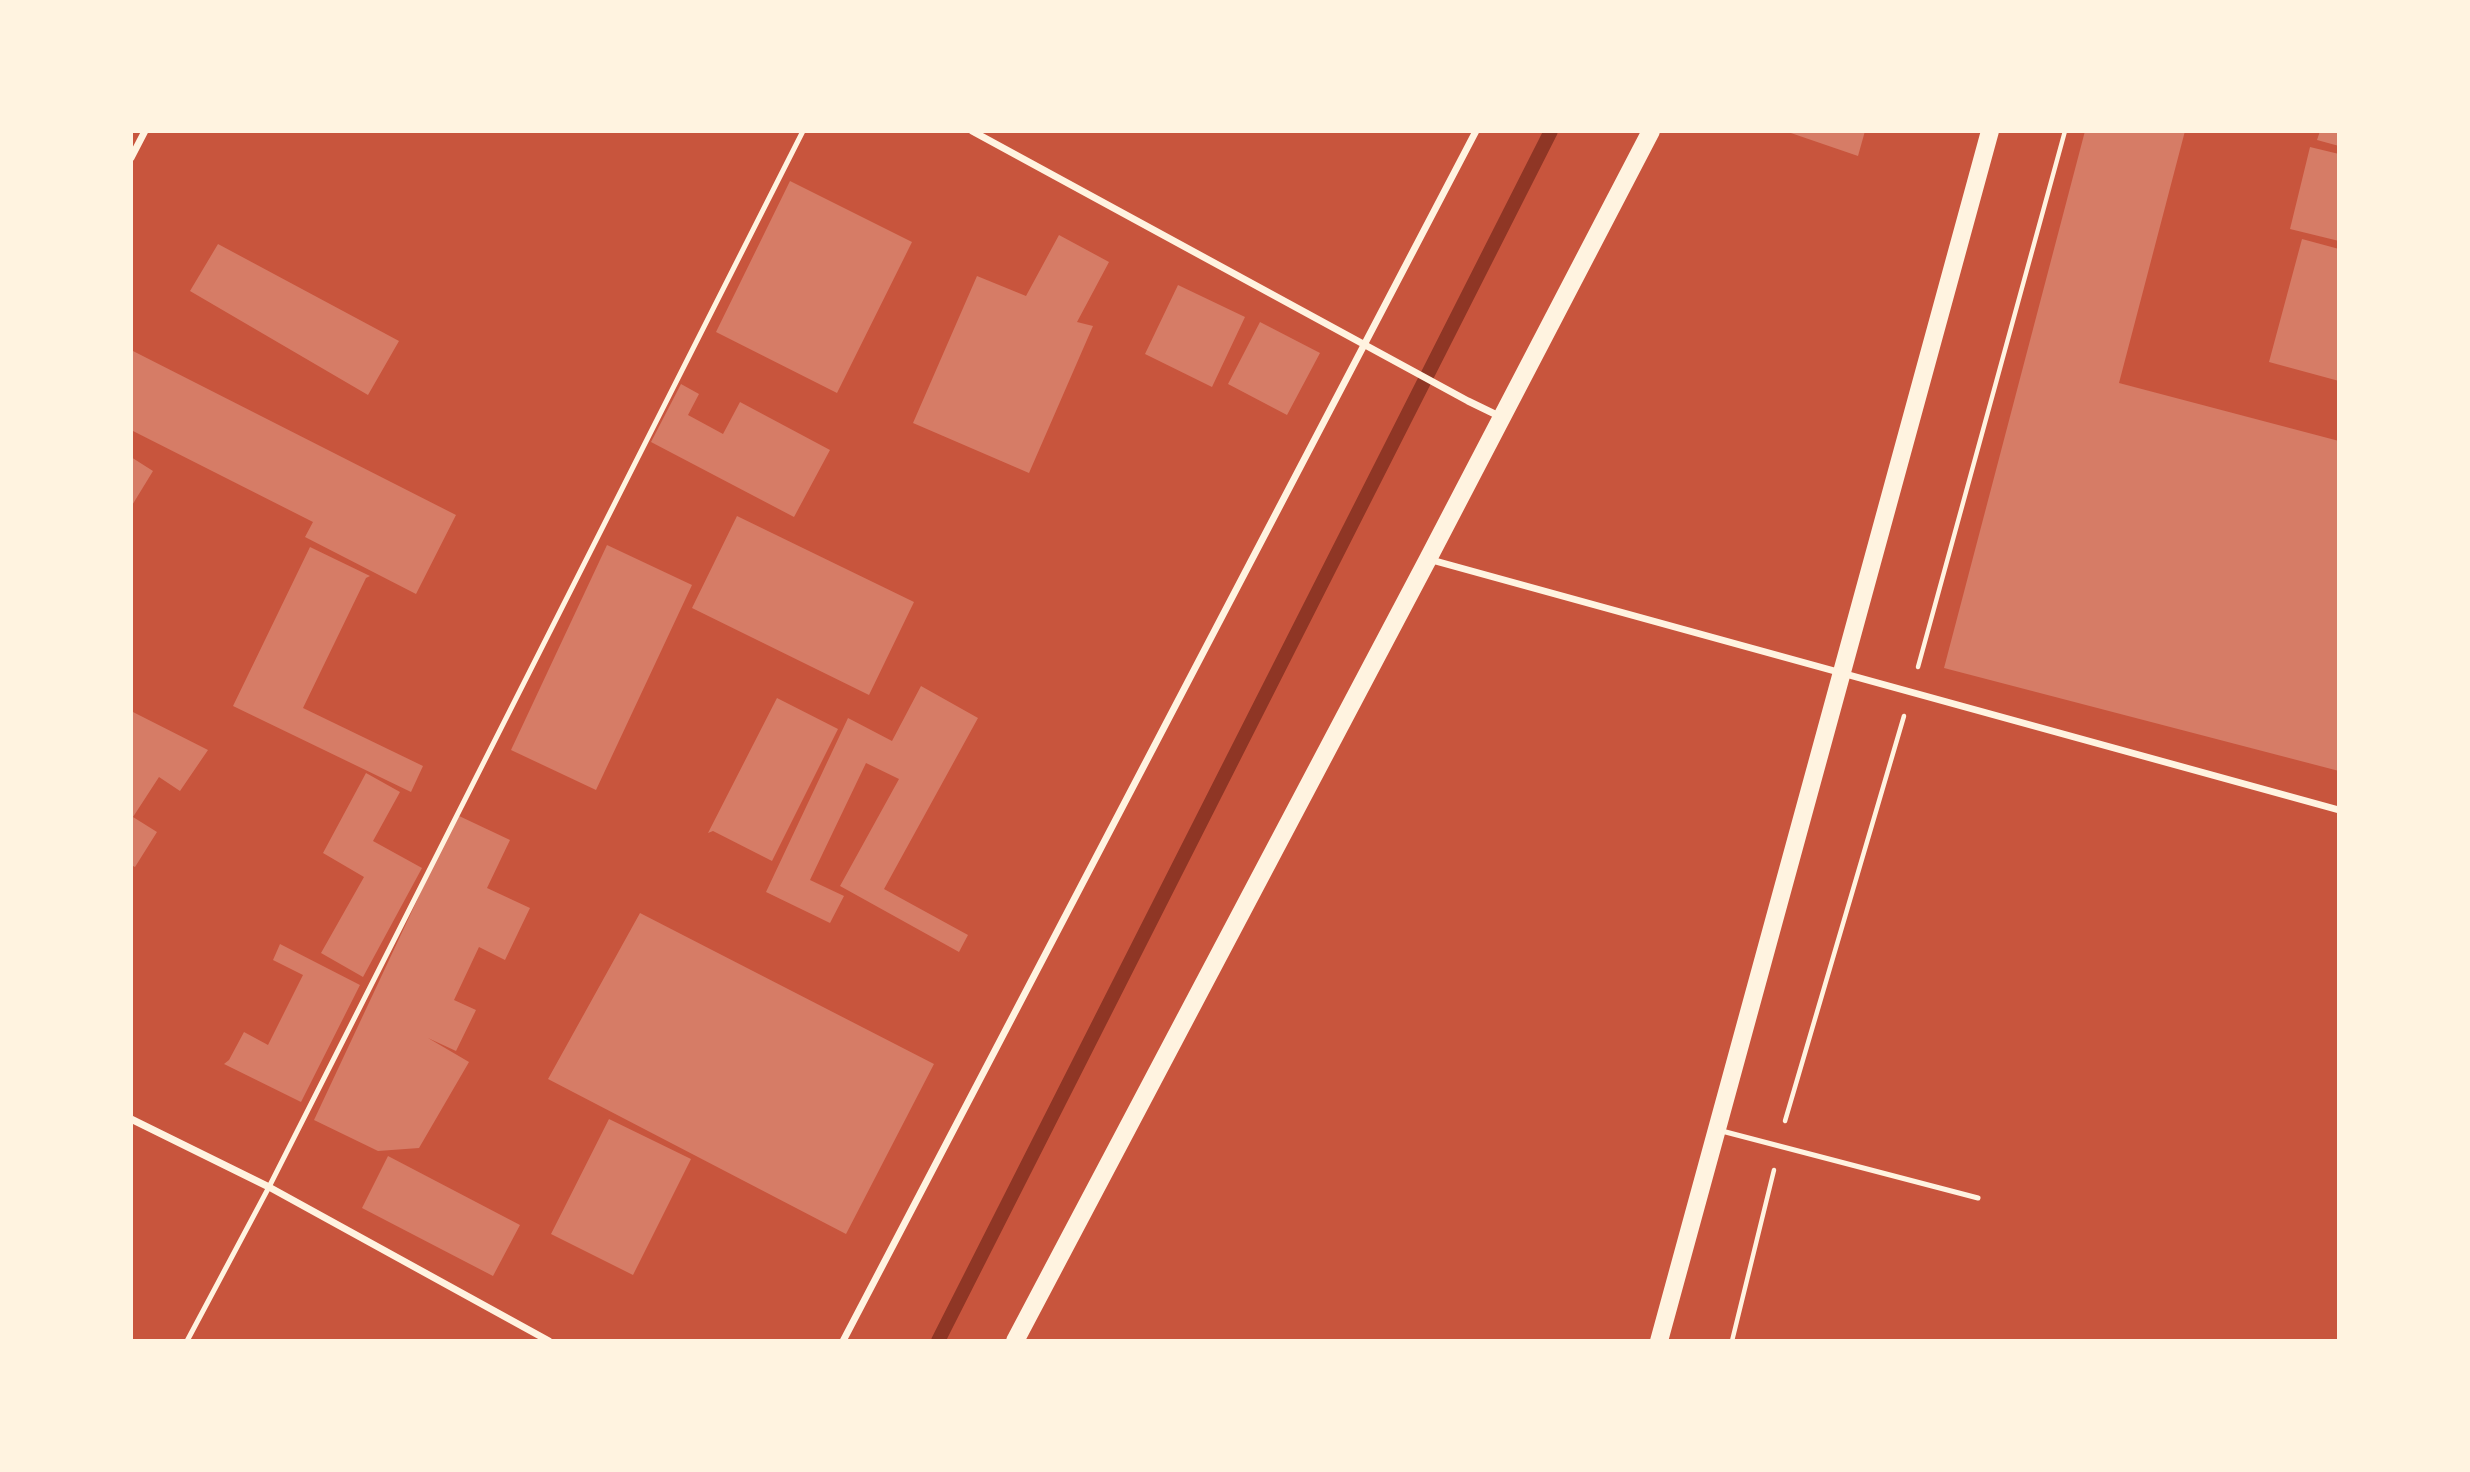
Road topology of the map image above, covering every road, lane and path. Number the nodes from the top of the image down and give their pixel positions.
1 (145, 131) edge
2 (803, 131) edge
3 (972, 131) edge
4 (1476, 131) edge
5 (1651, 131) edge
6 (1990, 131) edge
7 (2065, 131) edge
8 (131, 158) edge
9 (1364, 344) junction
10 (1502, 418) junction
11 (1429, 559) junction
12 (1841, 673) junction
13 (1911, 692) junction
14 (2339, 810) edge
15 (131, 1119) edge
16 (1715, 1129) junction
17 (1779, 1146) junction
18 (269, 1187) junction
19 (1978, 1198) dead end
20 (187, 1341) edge
21 (549, 1341) edge
22 (843, 1341) edge
23 (1015, 1341) edge
24 (1659, 1341) edge
25 (1732, 1341) edge

1 - 8 street
2 - 18 lane
3 - 9 street
4 - 9 street
5 - 10 main road
6 - 12 main road
7 - 13 path
9 - 10 street
9 - 22 street
10 - 11 main road
11 - 12 street
11 - 23 main road
12 - 13 street
12 - 16 main road
13 - 14 street
13 - 17 path
15 - 18 street
16 - 17 lane
16 - 24 main road
17 - 19 lane
17 - 25 path
18 - 20 lane
18 - 21 street

